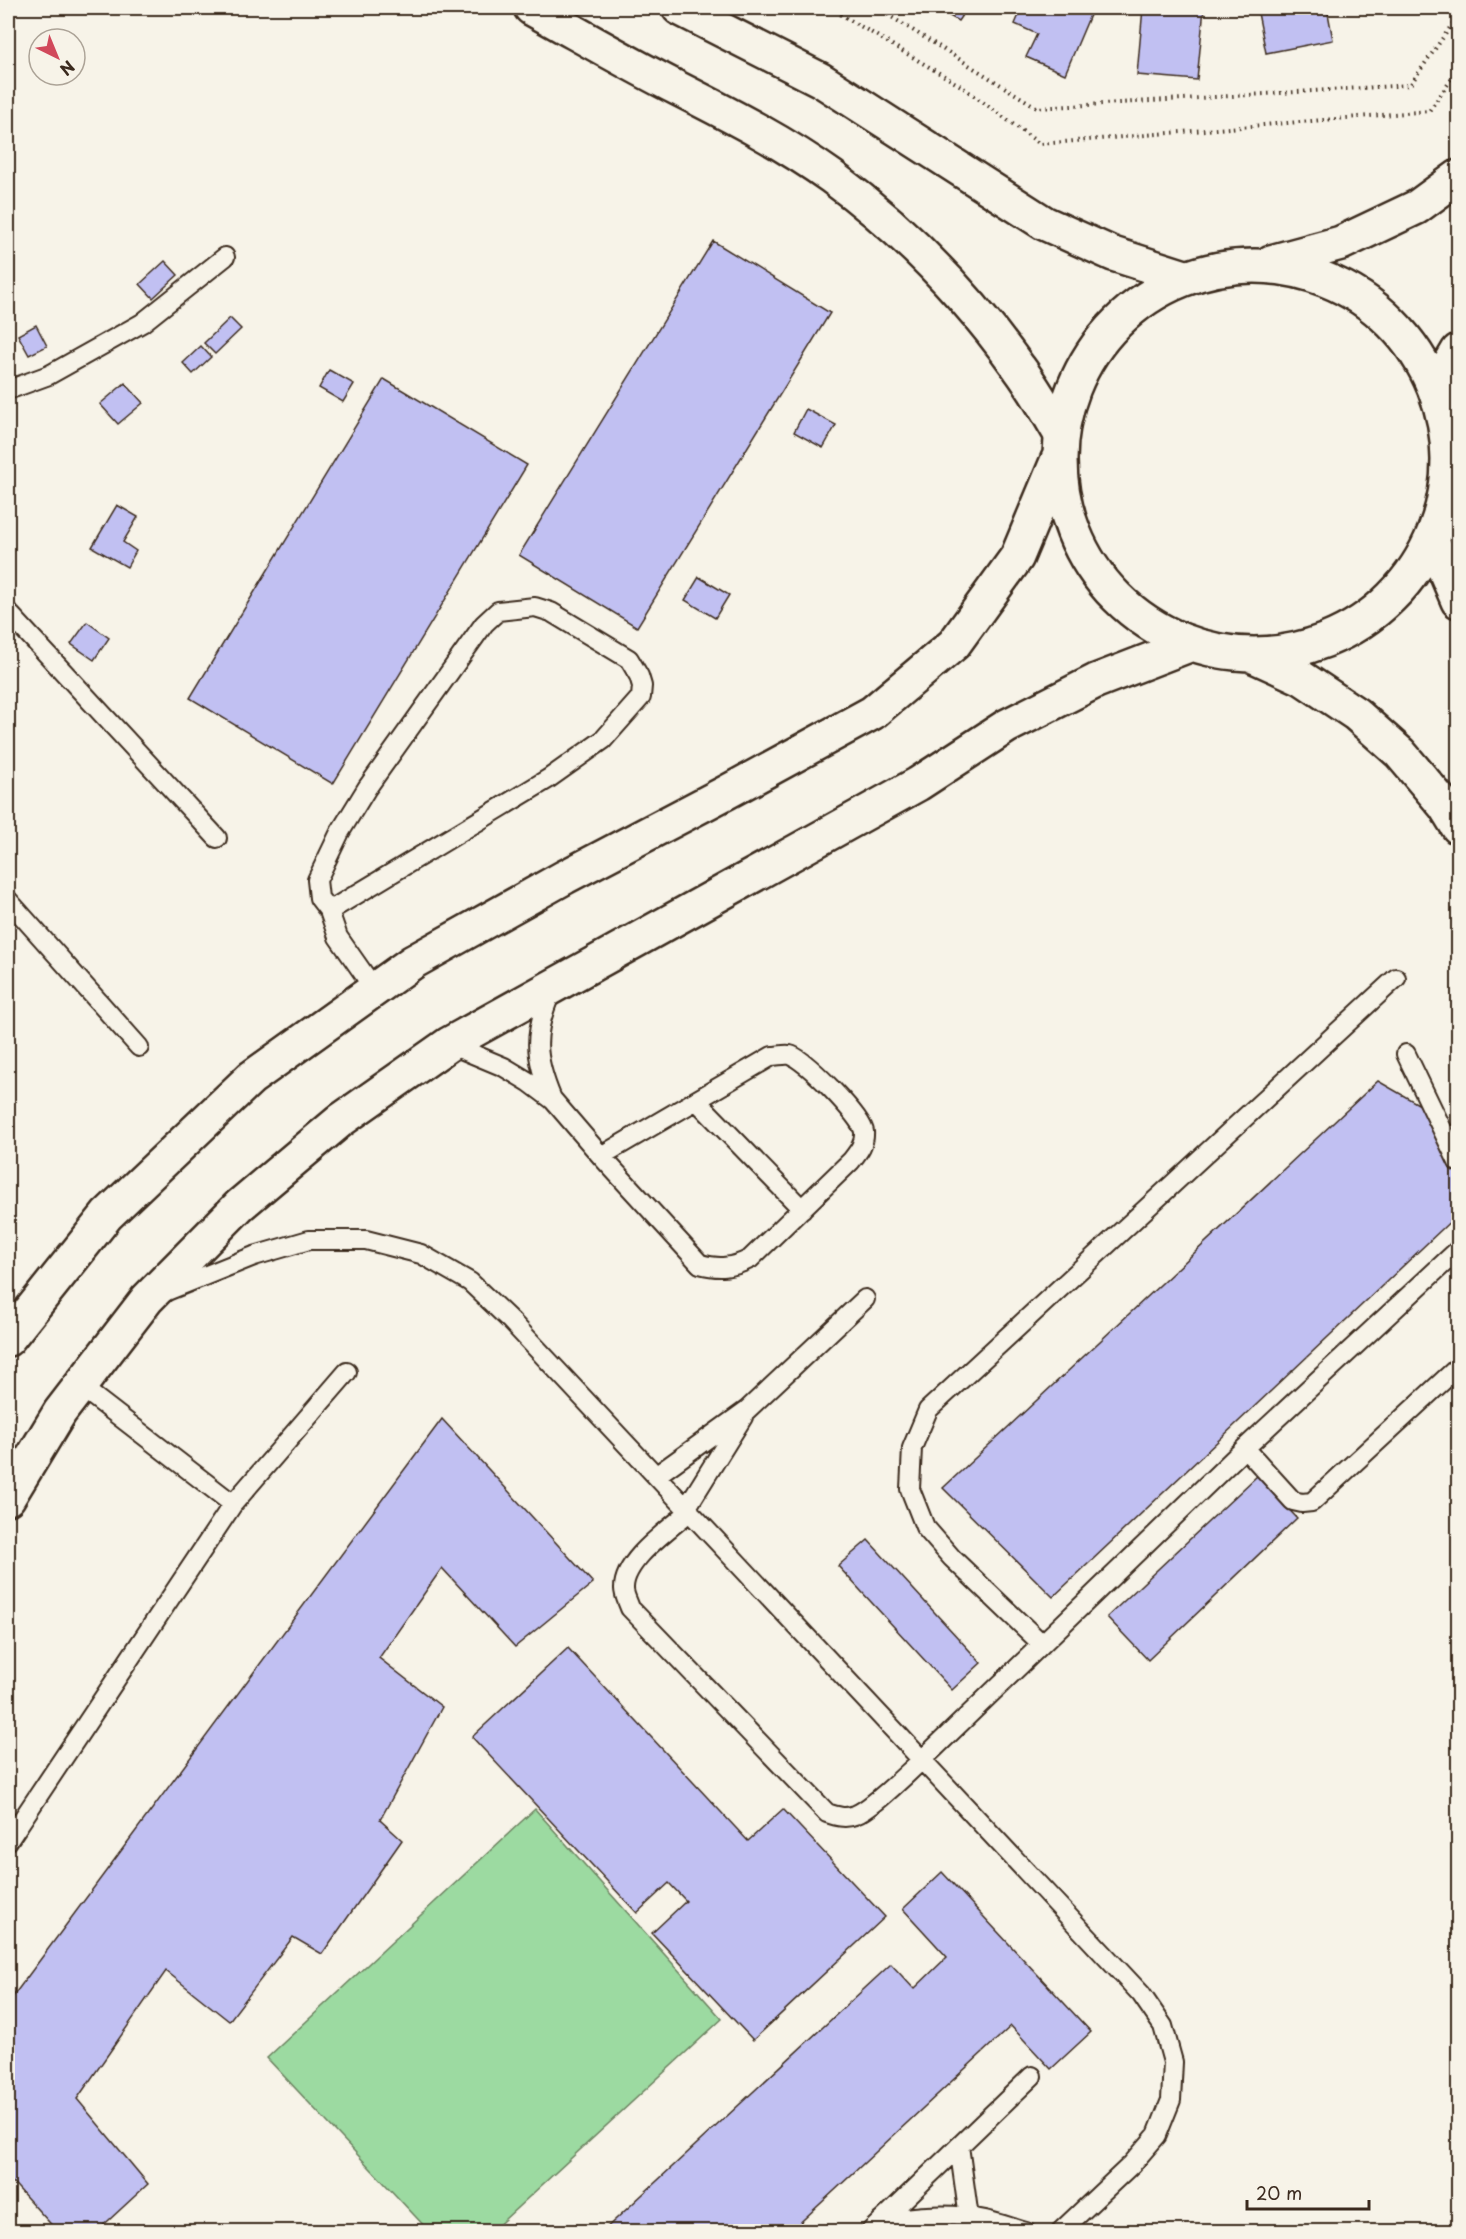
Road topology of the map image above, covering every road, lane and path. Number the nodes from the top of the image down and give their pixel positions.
1 (531, 8) edge
2 (679, 8) edge
3 (830, 8) edge
4 (878, 8) edge
5 (1458, 16) edge
6 (1458, 70) edge
7 (1458, 177) edge
8 (225, 257) dead end
9 (1259, 265) junction
10 (1185, 277) junction
11 (1458, 351) edge
12 (1436, 388) junction
13 (8, 390) edge
14 (1059, 446) junction
15 (1432, 540) junction
16 (1458, 601) edge
17 (8, 612) edge
18 (1190, 645) junction
19 (1252, 656) junction
20 (1458, 827) edge
21 (217, 838) dead end
22 (8, 900) edge
23 (329, 911) junction
24 (1396, 978) dead end
25 (554, 987) junction
26 (375, 990) junction
27 (449, 1044) junction
28 (139, 1047) dead end
29 (1406, 1054) dead end
30 (553, 1100) junction
31 (697, 1101) junction
32 (601, 1156) junction
33 (1458, 1162) edge
34 (802, 1209) junction
35 (1458, 1250) edge
36 (147, 1299) junction
37 (865, 1299) dead end
38 (8, 1339) edge
39 (1458, 1367) edge
40 (347, 1372) dead end
41 (80, 1386) junction
42 (747, 1410) junction
43 (1245, 1448) junction
44 (657, 1475) junction
45 (8, 1498) edge
46 (233, 1504) junction
47 (689, 1509) junction
48 (1042, 1644) junction
49 (922, 1760) junction
50 (8, 1841) edge
51 (1032, 2076) dead end
52 (959, 2146) junction
53 (969, 2218) junction
54 (875, 2226) edge
55 (1026, 2232) edge
56 (1060, 2232) edge

1 - 14 street
2 - 10 street
3 - 6 path
4 - 5 path
7 - 9 street
8 - 13 lane
9 - 10 street
9 - 12 street
10 - 14 street
11 - 12 street
12 - 15 street
14 - 18 street
14 - 26 street
15 - 16 street
15 - 19 street
17 - 21 lane
18 - 19 street
18 - 25 street
19 - 20 street
22 - 28 lane
23 - 23 lane
23 - 26 lane
24 - 48 lane
25 - 27 street
25 - 30 lane
26 - 38 street
27 - 30 lane
27 - 36 street
29 - 33 lane
30 - 32 lane
31 - 32 lane
31 - 34 lane
31 - 34 lane
32 - 34 lane
35 - 43 lane
36 - 41 street
36 - 44 lane
37 - 42 lane
39 - 43 lane
40 - 46 lane
41 - 45 street
41 - 46 lane
42 - 44 lane
42 - 47 lane
43 - 48 lane
44 - 47 lane
46 - 50 lane
47 - 49 lane
47 - 49 lane
48 - 49 lane
49 - 56 lane
51 - 52 lane
52 - 53 lane
52 - 54 lane
53 - 54 lane
53 - 55 lane

